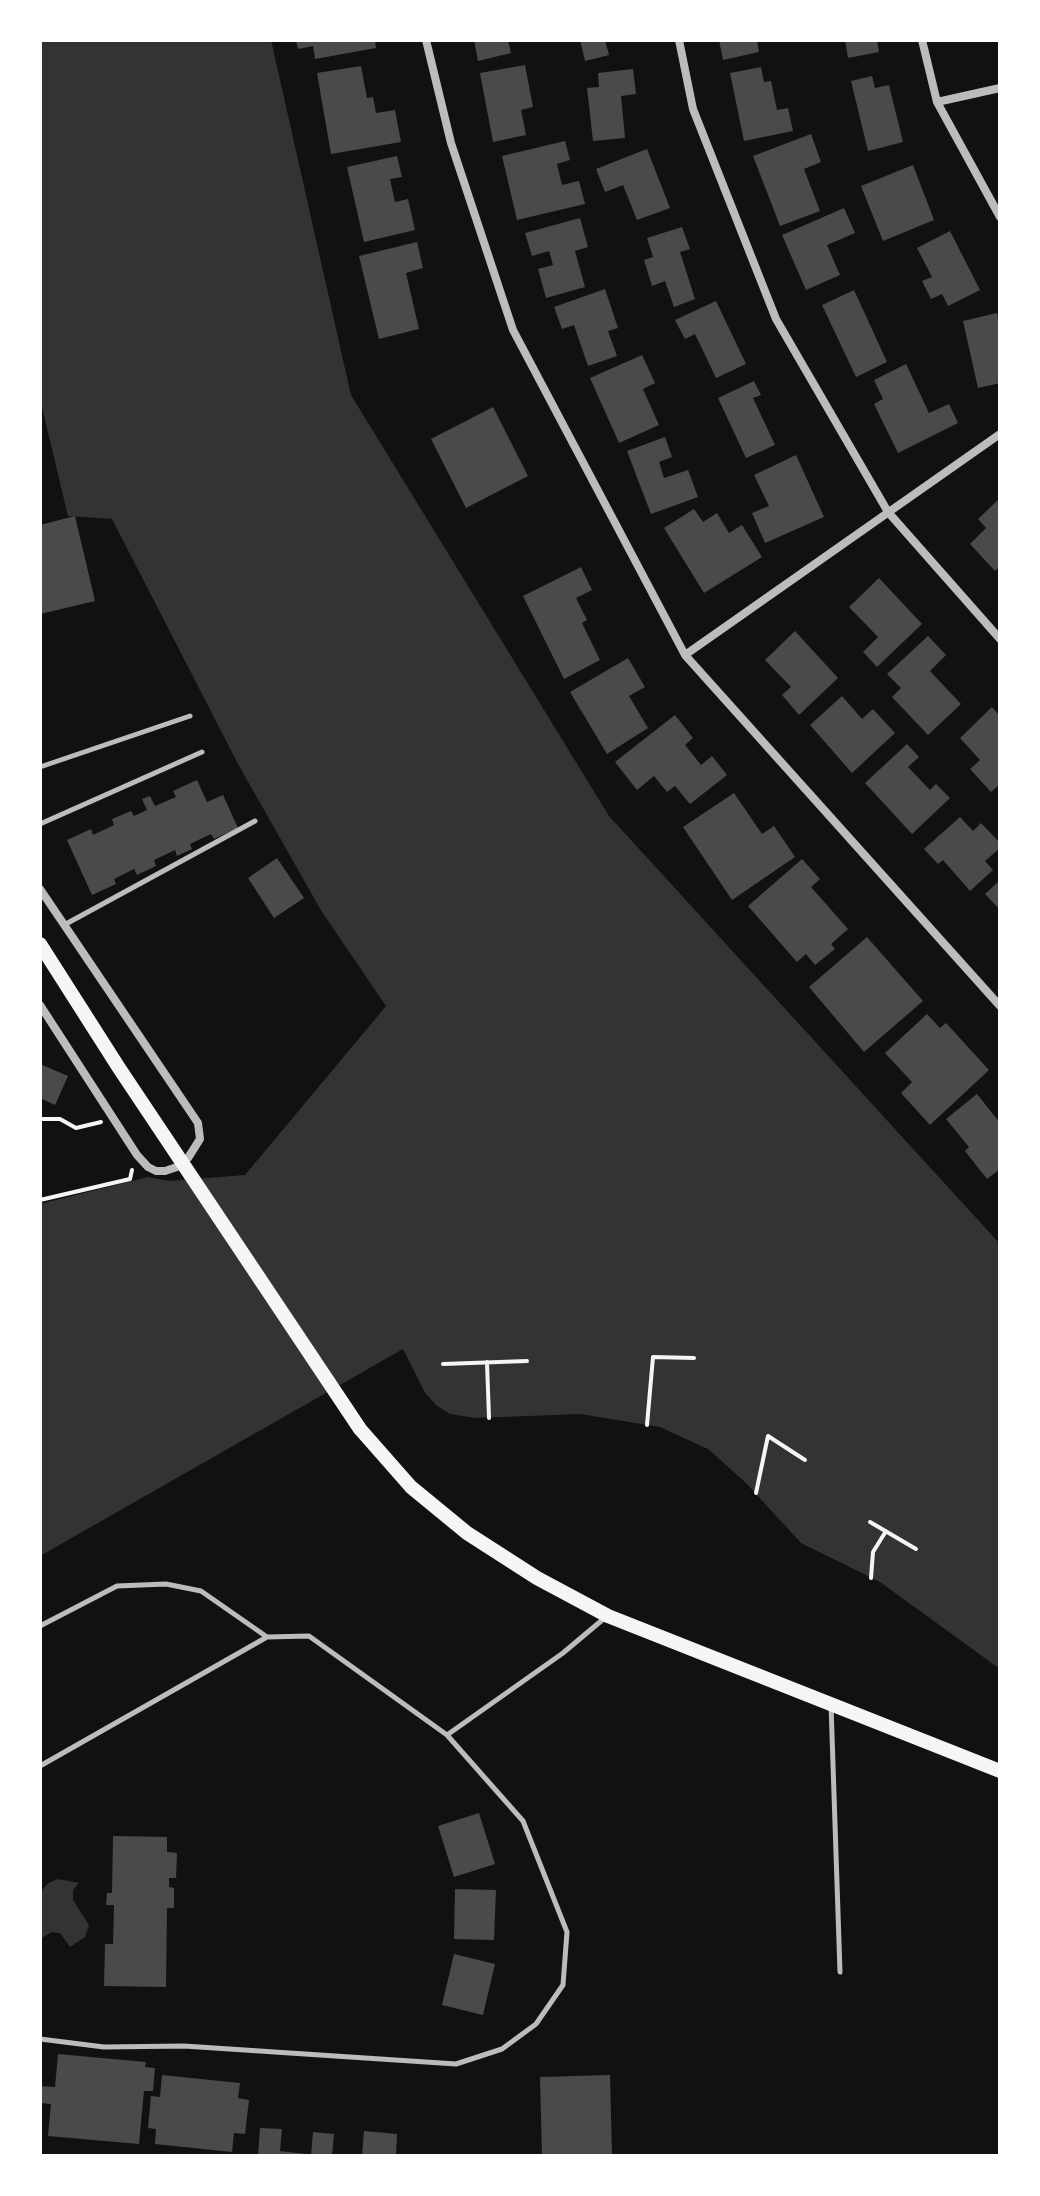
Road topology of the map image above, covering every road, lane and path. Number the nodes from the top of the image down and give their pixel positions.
1 (426, 40) edge
2 (679, 40) edge
3 (922, 40) edge
4 (1000, 88) edge
5 (937, 102) junction
6 (1000, 217) edge
7 (1000, 434) edge
8 (888, 512) junction
9 (1000, 639) edge
10 (685, 655) junction
11 (190, 716) dead end
12 (202, 752) dead end
13 (40, 767) edge
14 (255, 821) dead end
15 (40, 824) edge
16 (40, 889) edge
17 (64, 925) junction
18 (40, 944) edge
19 (40, 1005) edge
20 (1000, 1006) edge
21 (40, 1119) edge
22 (107, 1120) dead end
23 (132, 1159) dead end
24 (40, 1200) edge
25 (694, 1358) dead end
26 (527, 1361) dead end
27 (487, 1362) junction
28 (443, 1364) dead end
29 (489, 1418) dead end
30 (647, 1425) dead end
31 (805, 1460) dead end
32 (756, 1493) dead end
33 (870, 1522) dead end
34 (886, 1531) junction
35 (916, 1549) dead end
36 (871, 1578) dead end
37 (608, 1616) junction
38 (40, 1626) edge
39 (267, 1637) junction
40 (831, 1704) junction
41 (447, 1735) junction
42 (40, 1766) edge
43 (1000, 1771) edge
44 (840, 1972) dead end
45 (40, 2039) edge

1 - 10 street
2 - 8 street
3 - 5 street
4 - 5 street
5 - 6 street
7 - 8 street
8 - 9 street
8 - 10 street
10 - 20 street
11 - 13 lane
12 - 15 lane
14 - 17 lane
16 - 17 street
17 - 19 street
18 - 37 main road
21 - 22 path
23 - 24 path
25 - 30 path
26 - 27 path
27 - 28 path
27 - 29 path
31 - 32 path
33 - 34 path
34 - 35 path
34 - 36 path
37 - 40 main road
37 - 41 lane
38 - 39 lane
39 - 41 lane
39 - 42 lane
40 - 43 main road
40 - 44 lane
41 - 45 lane

